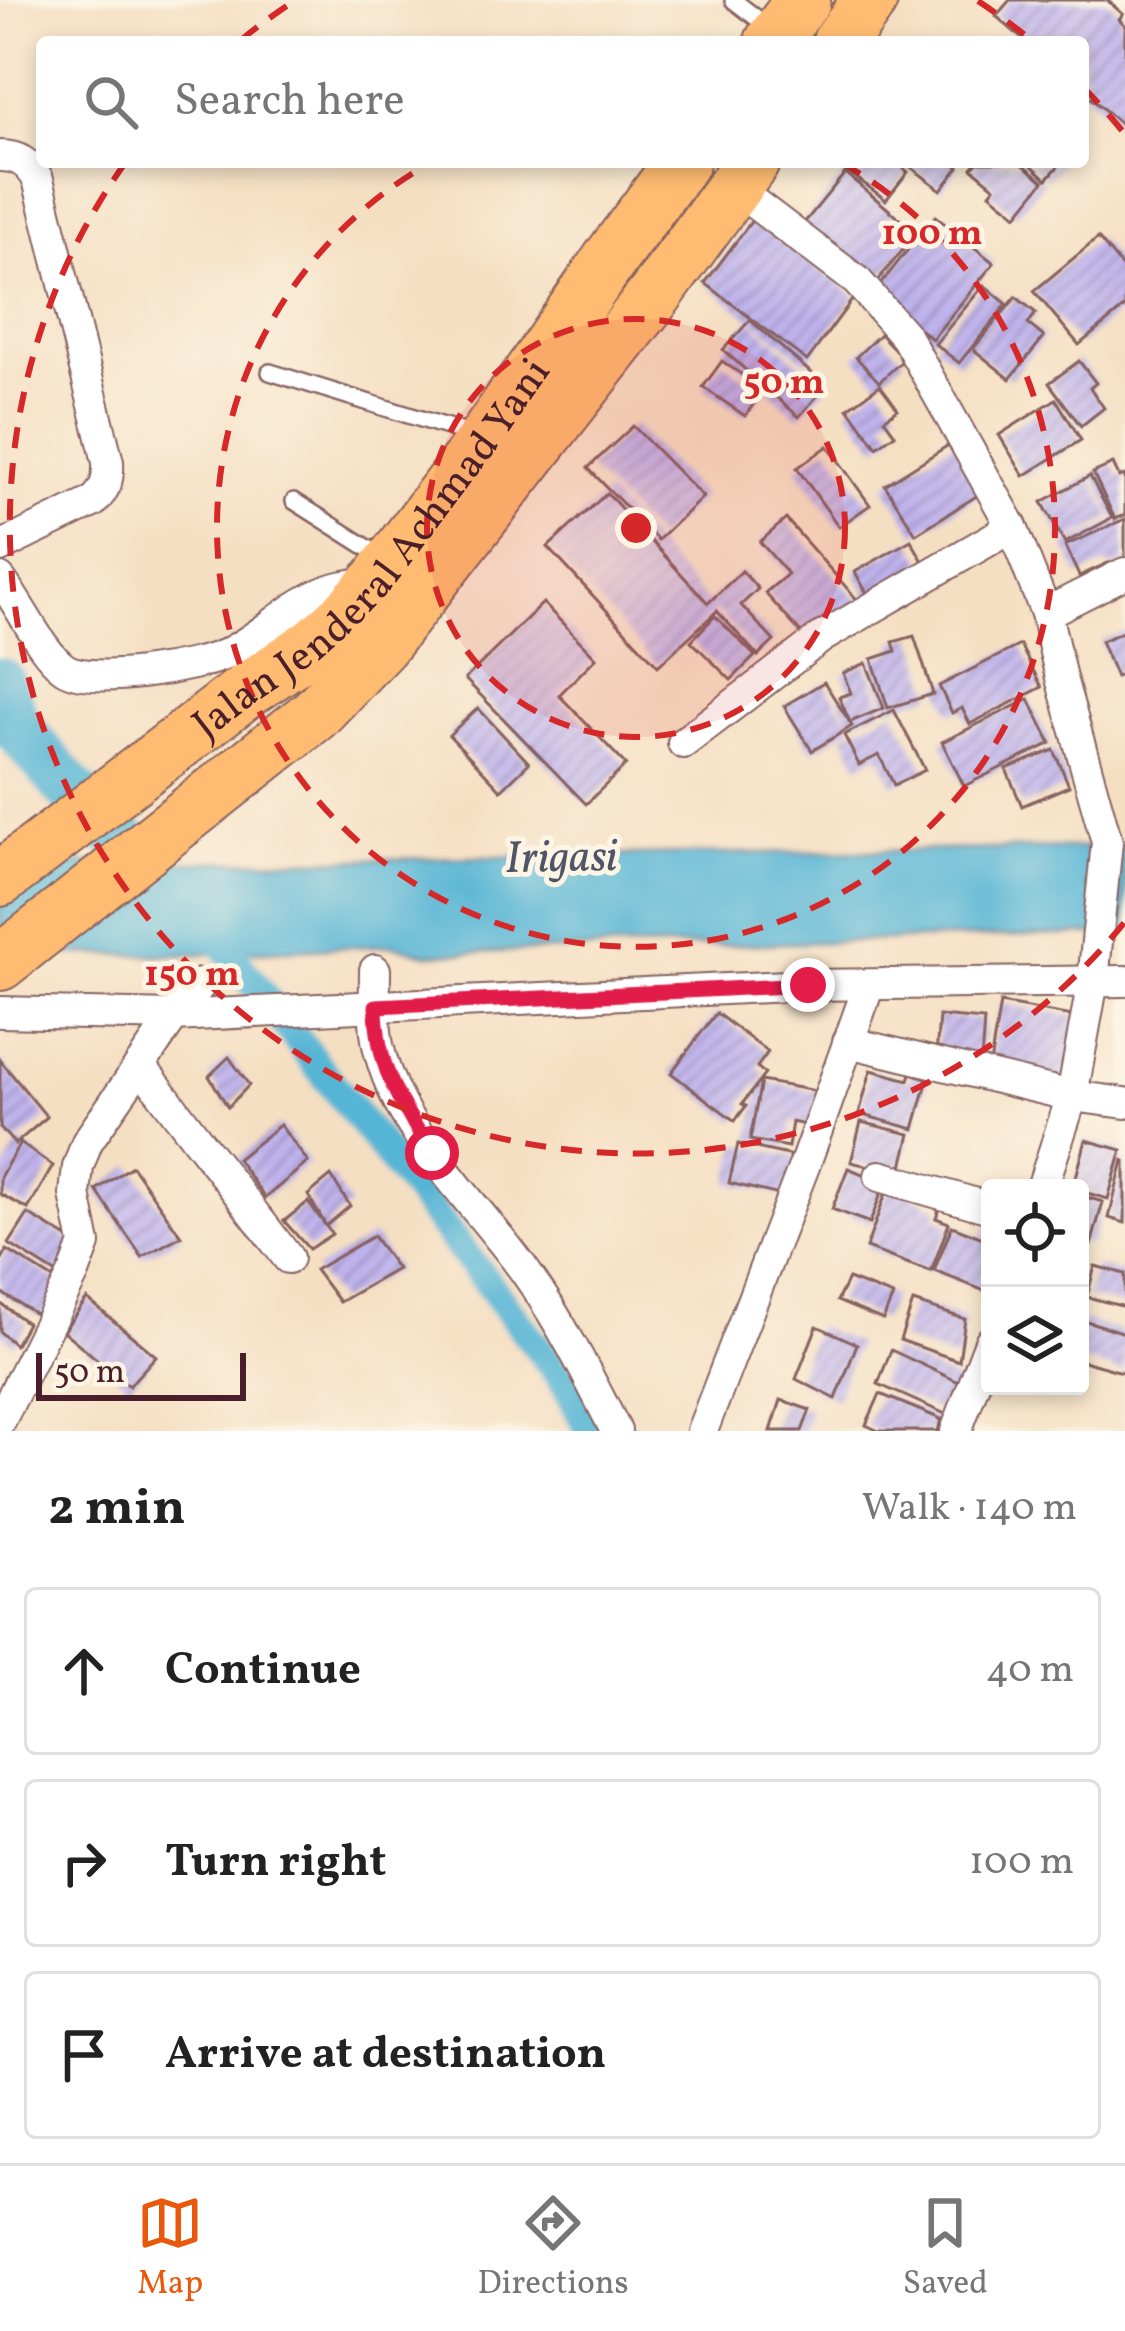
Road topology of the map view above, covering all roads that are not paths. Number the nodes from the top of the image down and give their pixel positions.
1 (733, 0) edge
2 (871, 0) edge
3 (785, 25) edge
4 (844, 36) edge
5 (0, 156) edge
6 (678, 168) edge
7 (743, 174) edge
8 (269, 372) dead end
9 (485, 439) junction
10 (294, 501) dead end
11 (1012, 527) junction
12 (0, 547) edge
13 (386, 572) junction
14 (1125, 573) edge
15 (0, 577) edge
16 (1046, 613) junction
17 (683, 742) dead end
18 (0, 879) edge
19 (0, 963) edge
20 (374, 970) dead end
21 (1093, 980) junction
22 (1125, 981) edge
23 (201, 984) dead end
24 (869, 986) junction
25 (376, 1006) junction
26 (0, 1012) edge
27 (174, 1016) junction
28 (848, 1042) junction
29 (140, 1065) junction
30 (1072, 1096) junction
31 (1125, 1103) edge
32 (880, 1176) dead end
33 (1045, 1179) edge
34 (981, 1205) edge
35 (288, 1258) dead end
36 (981, 1366) edge
37 (0, 1421) edge
38 (616, 1431) edge
39 (702, 1431) edge
40 (956, 1431) edge

1 - 3 lane
2 - 4 highway
5 - 12 street
6 - 9 highway, Jalan Jenderal Achmad Yani
7 - 11 street
7 - 19 highway, Jalan Jenderal Achmad Yani
8 - 9 lane
9 - 13 highway, Jalan Jenderal Achmad Yani
10 - 13 lane
11 - 16 street
11 - 17 street
13 - 15 street
13 - 18 highway, Jalan Jenderal Achmad Yani
14 - 16 street
16 - 21 street
20 - 25 street
21 - 22 street
21 - 24 street
21 - 30 street
23 - 27 street
24 - 25 street
24 - 28 street
25 - 27 street
25 - 38 street
26 - 27 street
27 - 29 street
28 - 30 street
28 - 39 street
29 - 35 street
29 - 37 street
30 - 31 street
30 - 33 street
32 - 34 street
36 - 40 street

